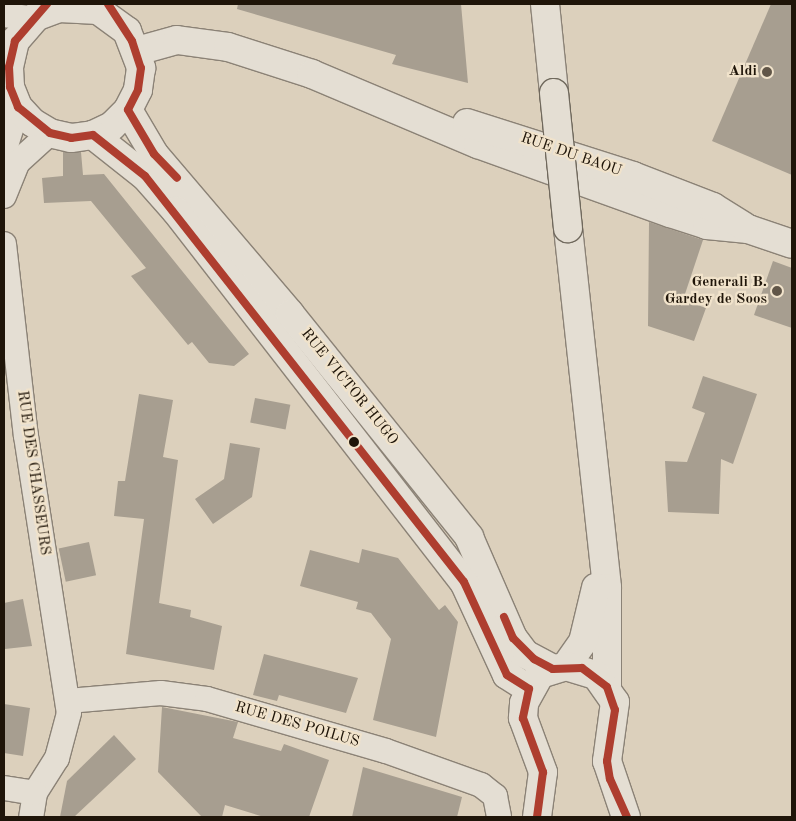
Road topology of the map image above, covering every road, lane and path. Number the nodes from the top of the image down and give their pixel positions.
1 (545, 4) edge
2 (111, 11) edge
3 (41, 13) edge
4 (4, 15) edge
5 (137, 52) junction
6 (6, 62) edge
7 (18, 107) junction
8 (128, 110) junction
9 (50, 133) junction
10 (93, 135) junction
11 (4, 152) edge
12 (4, 196) edge
13 (4, 244) edge
14 (792, 244) edge
15 (603, 542) junction
16 (560, 668) junction
17 (607, 687) junction
18 (529, 689) junction
19 (68, 701) junction
20 (4, 788) edge
21 (35, 793) junction
22 (30, 817) edge
23 (499, 817) edge
24 (536, 817) edge
25 (626, 817) edge

1 - 15 street, bridge
2 - 3 street
2 - 5 street
3 - 4 street
3 - 6 street
5 - 8 street
5 - 14 street, RUE DU BAOU
6 - 7 street
7 - 9 street
7 - 11 street
8 - 10 street
8 - 16 street, RUE VICTOR HUGO
9 - 10 street
9 - 12 street
10 - 18 street, RUE VICTOR HUGO
13 - 19 street, RUE DES CHASSEURS
15 - 16 street
15 - 17 street
16 - 17 street, RUE VICTOR HUGO
16 - 18 street
17 - 25 street
18 - 24 street
19 - 21 street, RUE DES CHASSEURS
19 - 23 street, RUE DES POILUS
20 - 21 street
21 - 22 street, RUE DES CHASSEURS

